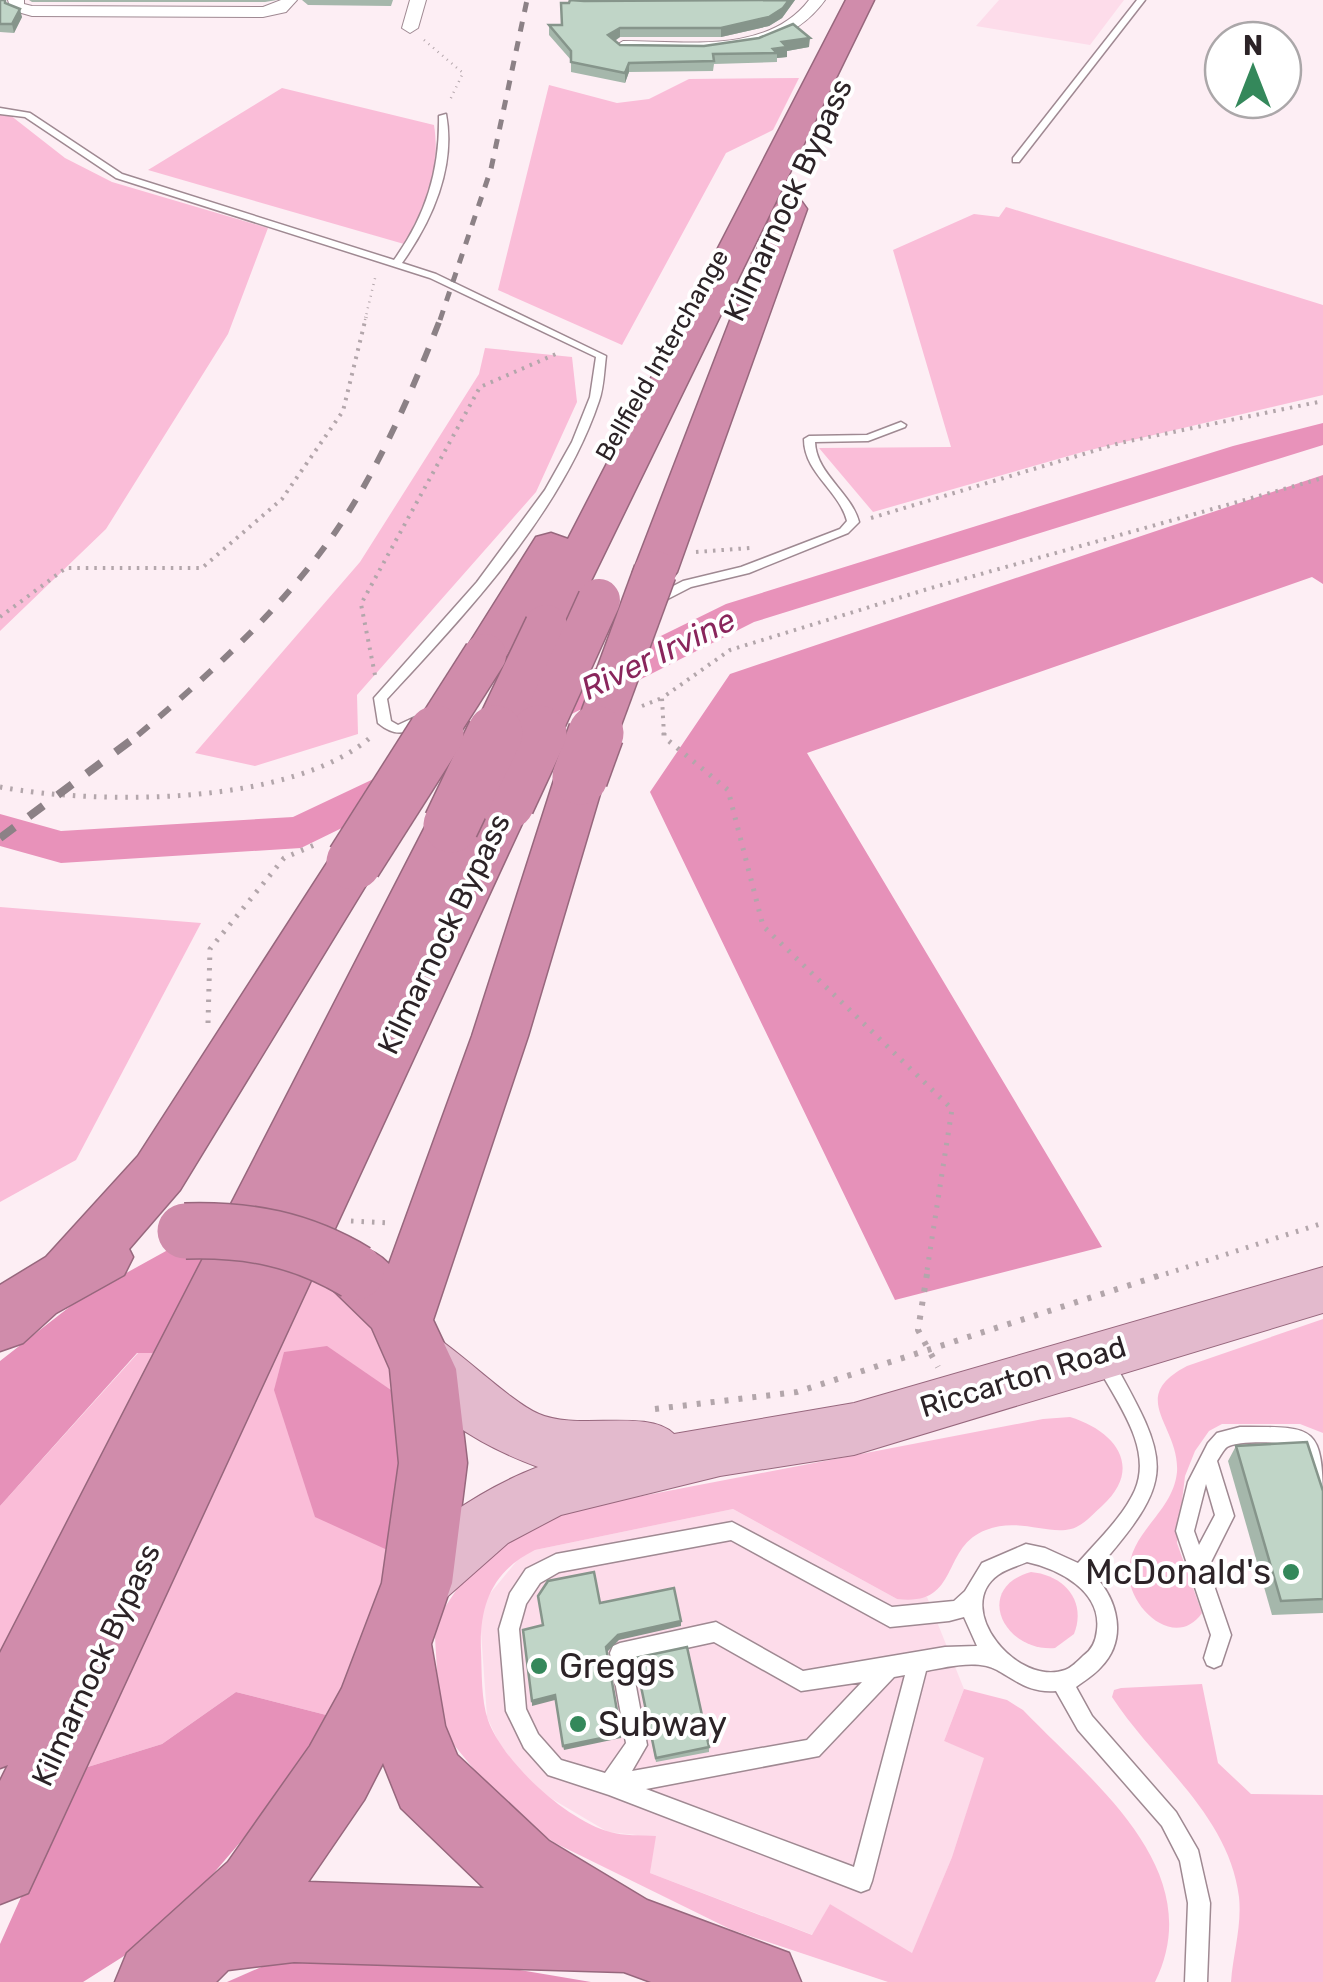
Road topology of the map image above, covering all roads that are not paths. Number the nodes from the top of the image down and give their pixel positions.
1 (16, 0) edge
2 (290, 0) edge
3 (418, 0) edge
4 (817, 0) edge
5 (860, 0) edge
6 (884, 0) edge
7 (1140, 0) edge
8 (410, 28) road end
9 (620, 46) edge
10 (0, 111) edge
11 (443, 116) road end
12 (795, 158) junction
13 (1016, 160) dead end
14 (396, 264) junction
15 (901, 425) dead end
16 (607, 615) junction
17 (555, 641) junction
18 (489, 673) junction
19 (479, 813) junction
20 (1323, 1290) edge
21 (378, 1291) junction
22 (26, 1296) edge
23 (1099, 1353) junction
24 (720, 1450) junction
25 (1208, 1461) junction
26 (1323, 1494) edge
27 (1198, 1570) junction
28 (1081, 1574) junction
29 (974, 1596) junction
30 (407, 1615) junction
31 (1214, 1658) dead end
32 (994, 1659) junction
33 (918, 1662) junction
34 (889, 1668) junction
35 (1061, 1681) junction
36 (0, 1731) edge
37 (610, 1785) junction
38 (0, 1865) edge
39 (625, 1932) junction
40 (184, 1957) edge
41 (760, 1982) edge
42 (1196, 1982) edge

1 - 2 street
3 - 8 street
4 - 9 street
5 - 12 highway, Kilmarnock Bypass
6 - 12 highway, Kilmarnock Bypass
7 - 13 lane
10 - 14 lane
11 - 14 lane
12 - 16 highway, Kilmarnock Bypass
12 - 17 highway, Kilmarnock Bypass
12 - 18 highway, Bellfield Interchange
12 - 21 highway, bridge
14 - 18 lane
15 - 16 lane
16 - 17 lane
16 - 19 highway, Kilmarnock Bypass, bridge
17 - 18 lane
17 - 19 highway, Kilmarnock Bypass, bridge
18 - 22 highway, Bellfield Interchange, bridge
19 - 36 highway, Kilmarnock Bypass
19 - 38 highway, Kilmarnock Bypass
20 - 23 main road, Riccarton Road
21 - 22 highway, bridge
21 - 24 main road, Riccarton Road
21 - 30 highway
23 - 24 main road, Riccarton Road
23 - 28 lane
24 - 30 main road, Riccarton Road
25 - 26 lane
25 - 27 lane
25 - 27 lane
27 - 31 lane
28 - 29 lane
28 - 35 lane
29 - 32 lane
29 - 37 lane
30 - 39 highway
30 - 40 highway
32 - 33 lane
32 - 35 lane
33 - 34 lane
33 - 37 lane
34 - 37 lane
34 - 37 lane
35 - 42 lane
39 - 40 highway
39 - 41 highway

